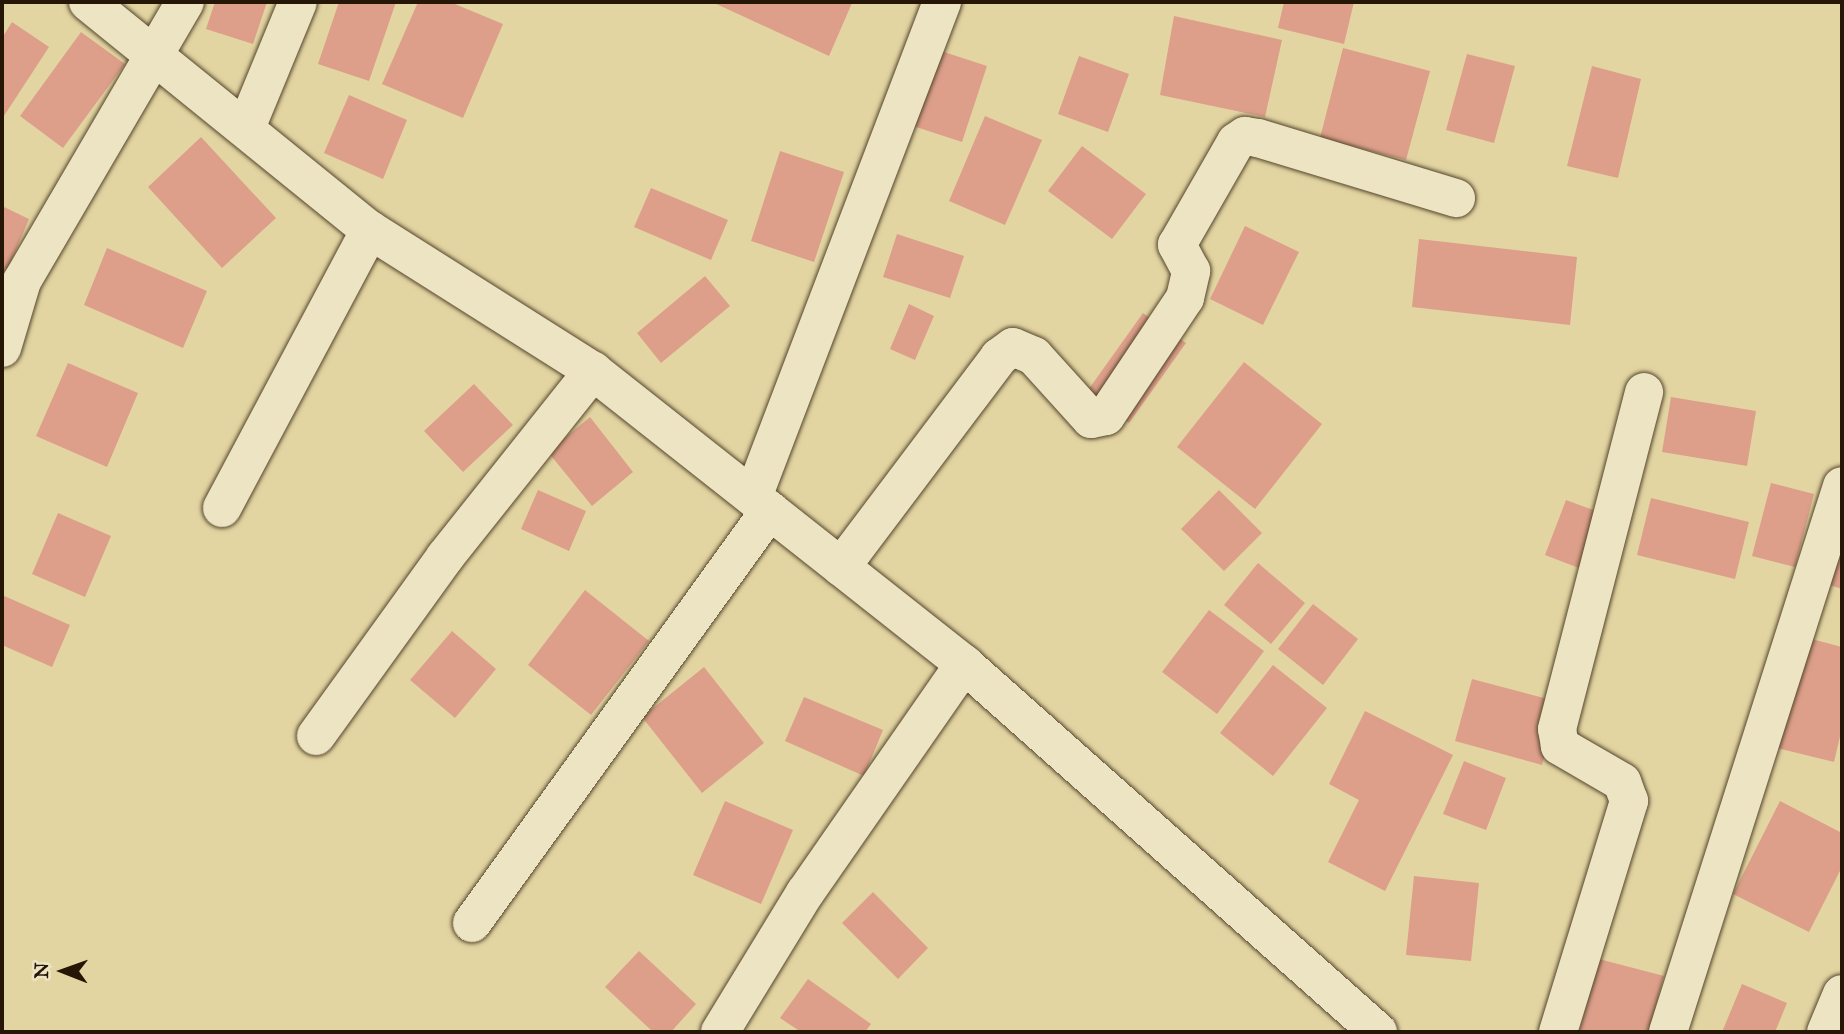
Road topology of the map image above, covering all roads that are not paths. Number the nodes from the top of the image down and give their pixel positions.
1 (88, 2) edge
2 (184, 2) edge
3 (299, 2) edge
4 (942, 2) edge
5 (155, 54) junction
6 (246, 128) junction
7 (1456, 198) dead end
8 (370, 230) junction
9 (2, 348) edge
10 (593, 371) junction
11 (1644, 392) dead end
12 (1842, 486) edge
13 (762, 504) junction
14 (222, 508) dead end
15 (841, 567) junction
16 (964, 664) junction
17 (316, 736) dead end
18 (472, 923) dead end
19 (1842, 994) edge
20 (1373, 1030) edge
21 (719, 1032) edge
22 (1558, 1032) edge
23 (1668, 1032) edge
24 (1826, 1032) edge

1 - 5 street
2 - 5 street
3 - 6 street
4 - 13 street
5 - 6 street
5 - 9 street
6 - 8 street
7 - 15 street
8 - 10 street
8 - 14 street
10 - 13 street
10 - 17 street
11 - 22 street
12 - 23 street
13 - 15 street
13 - 18 street
15 - 16 street
16 - 20 street
16 - 21 street
19 - 24 street

